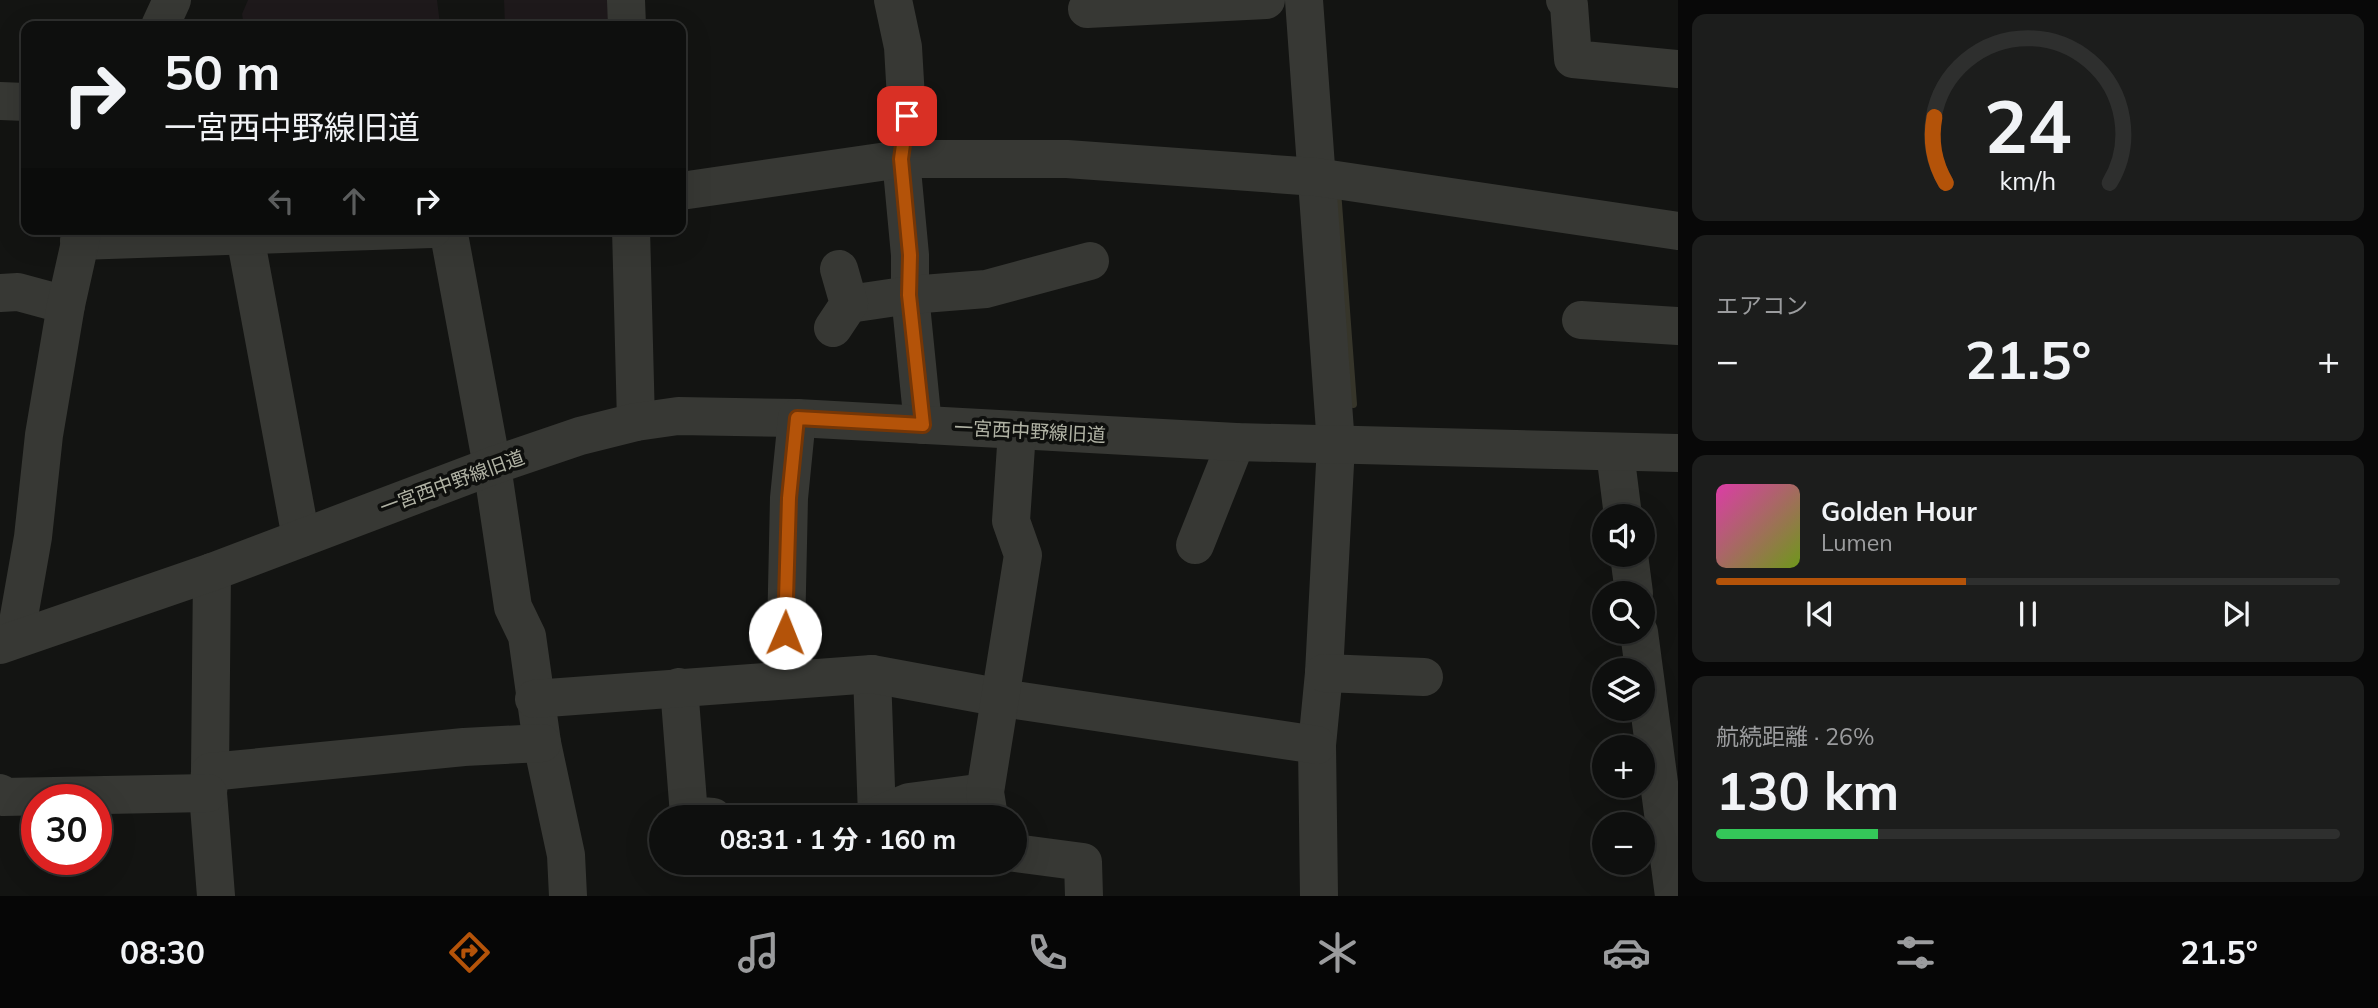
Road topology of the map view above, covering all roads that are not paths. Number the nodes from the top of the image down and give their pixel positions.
1 (172, 0) edge
2 (626, 0) edge
3 (893, 0) edge
4 (1266, 0) edge
5 (1304, 0) edge
6 (1565, 0) edge
7 (1087, 9) dead end
8 (162, 21) edge
9 (626, 21) edge
10 (1678, 69) edge
11 (0, 101) edge
12 (21, 102) edge
13 (901, 159) junction
14 (1316, 177) junction
15 (686, 190) edge
16 (1678, 231) edge
17 (81, 235) edge
18 (272, 235) edge
19 (449, 235) edge
20 (631, 235) edge
21 (245, 236) junction
22 (1090, 261) dead end
23 (0, 293) edge
24 (909, 295) junction
25 (840, 300) dead end
26 (66, 305) junction
27 (1581, 320) dead end
28 (1678, 326) edge
29 (797, 418) junction
30 (636, 422) junction
31 (923, 425) junction
32 (1017, 431) junction
33 (1236, 442) junction
34 (1336, 445) junction
35 (1615, 452) junction
36 (1678, 453) edge
37 (492, 467) junction
38 (1622, 504) edge
39 (301, 538) junction
40 (1195, 545) dead end
41 (212, 572) junction
42 (8, 642) edge
43 (1641, 644) edge
44 (1325, 673) junction
45 (872, 674) junction
46 (1424, 677) dead end
47 (785, 680) junction
48 (678, 687) junction
49 (1002, 698) junction
50 (534, 699) junction
51 (542, 743) junction
52 (1317, 745) junction
53 (209, 783) junction
54 (0, 793) edge
55 (987, 804) edge
56 (688, 805) edge
57 (875, 805) edge
58 (902, 805) edge
59 (1027, 855) edge
60 (216, 896) edge
61 (568, 896) edge
62 (1084, 896) edge
63 (1319, 896) edge
64 (1674, 896) edge

1 - 8 street
2 - 9 street
3 - 13 street
4 - 7 street
5 - 14 street
6 - 10 street
11 - 12 street
13 - 14 street
13 - 15 street
13 - 24 street
14 - 16 street
14 - 34 street
17 - 21 street
17 - 26 street
18 - 21 street
19 - 37 street
20 - 30 street
21 - 39 street
22 - 24 street
23 - 26 street
24 - 25 street
24 - 31 street
26 - 42 street
27 - 28 street
29 - 30 street, 一宮西中野線旧道
29 - 31 street, 一宮西中野線旧道
29 - 47 street
30 - 37 street, 一宮西中野線旧道
31 - 32 street, 一宮西中野線旧道
32 - 33 street, 一宮西中野線旧道
32 - 49 street
33 - 34 street, 一宮西中野線旧道
33 - 40 street
34 - 35 street, 一宮西中野線旧道
34 - 44 street
35 - 36 street, 一宮西中野線旧道
35 - 38 street
37 - 39 street, 一宮西中野線旧道
37 - 50 street
39 - 41 street, 一宮西中野線旧道
41 - 42 street, 一宮西中野線旧道
41 - 53 street
43 - 64 street
44 - 46 street
44 - 52 street
45 - 47 street
45 - 49 street
45 - 57 street
47 - 48 street
48 - 50 street
48 - 56 street
49 - 52 street
49 - 55 street
50 - 51 street
51 - 53 street
51 - 61 street
52 - 63 street
53 - 54 street
53 - 60 street
55 - 58 street
59 - 62 street

